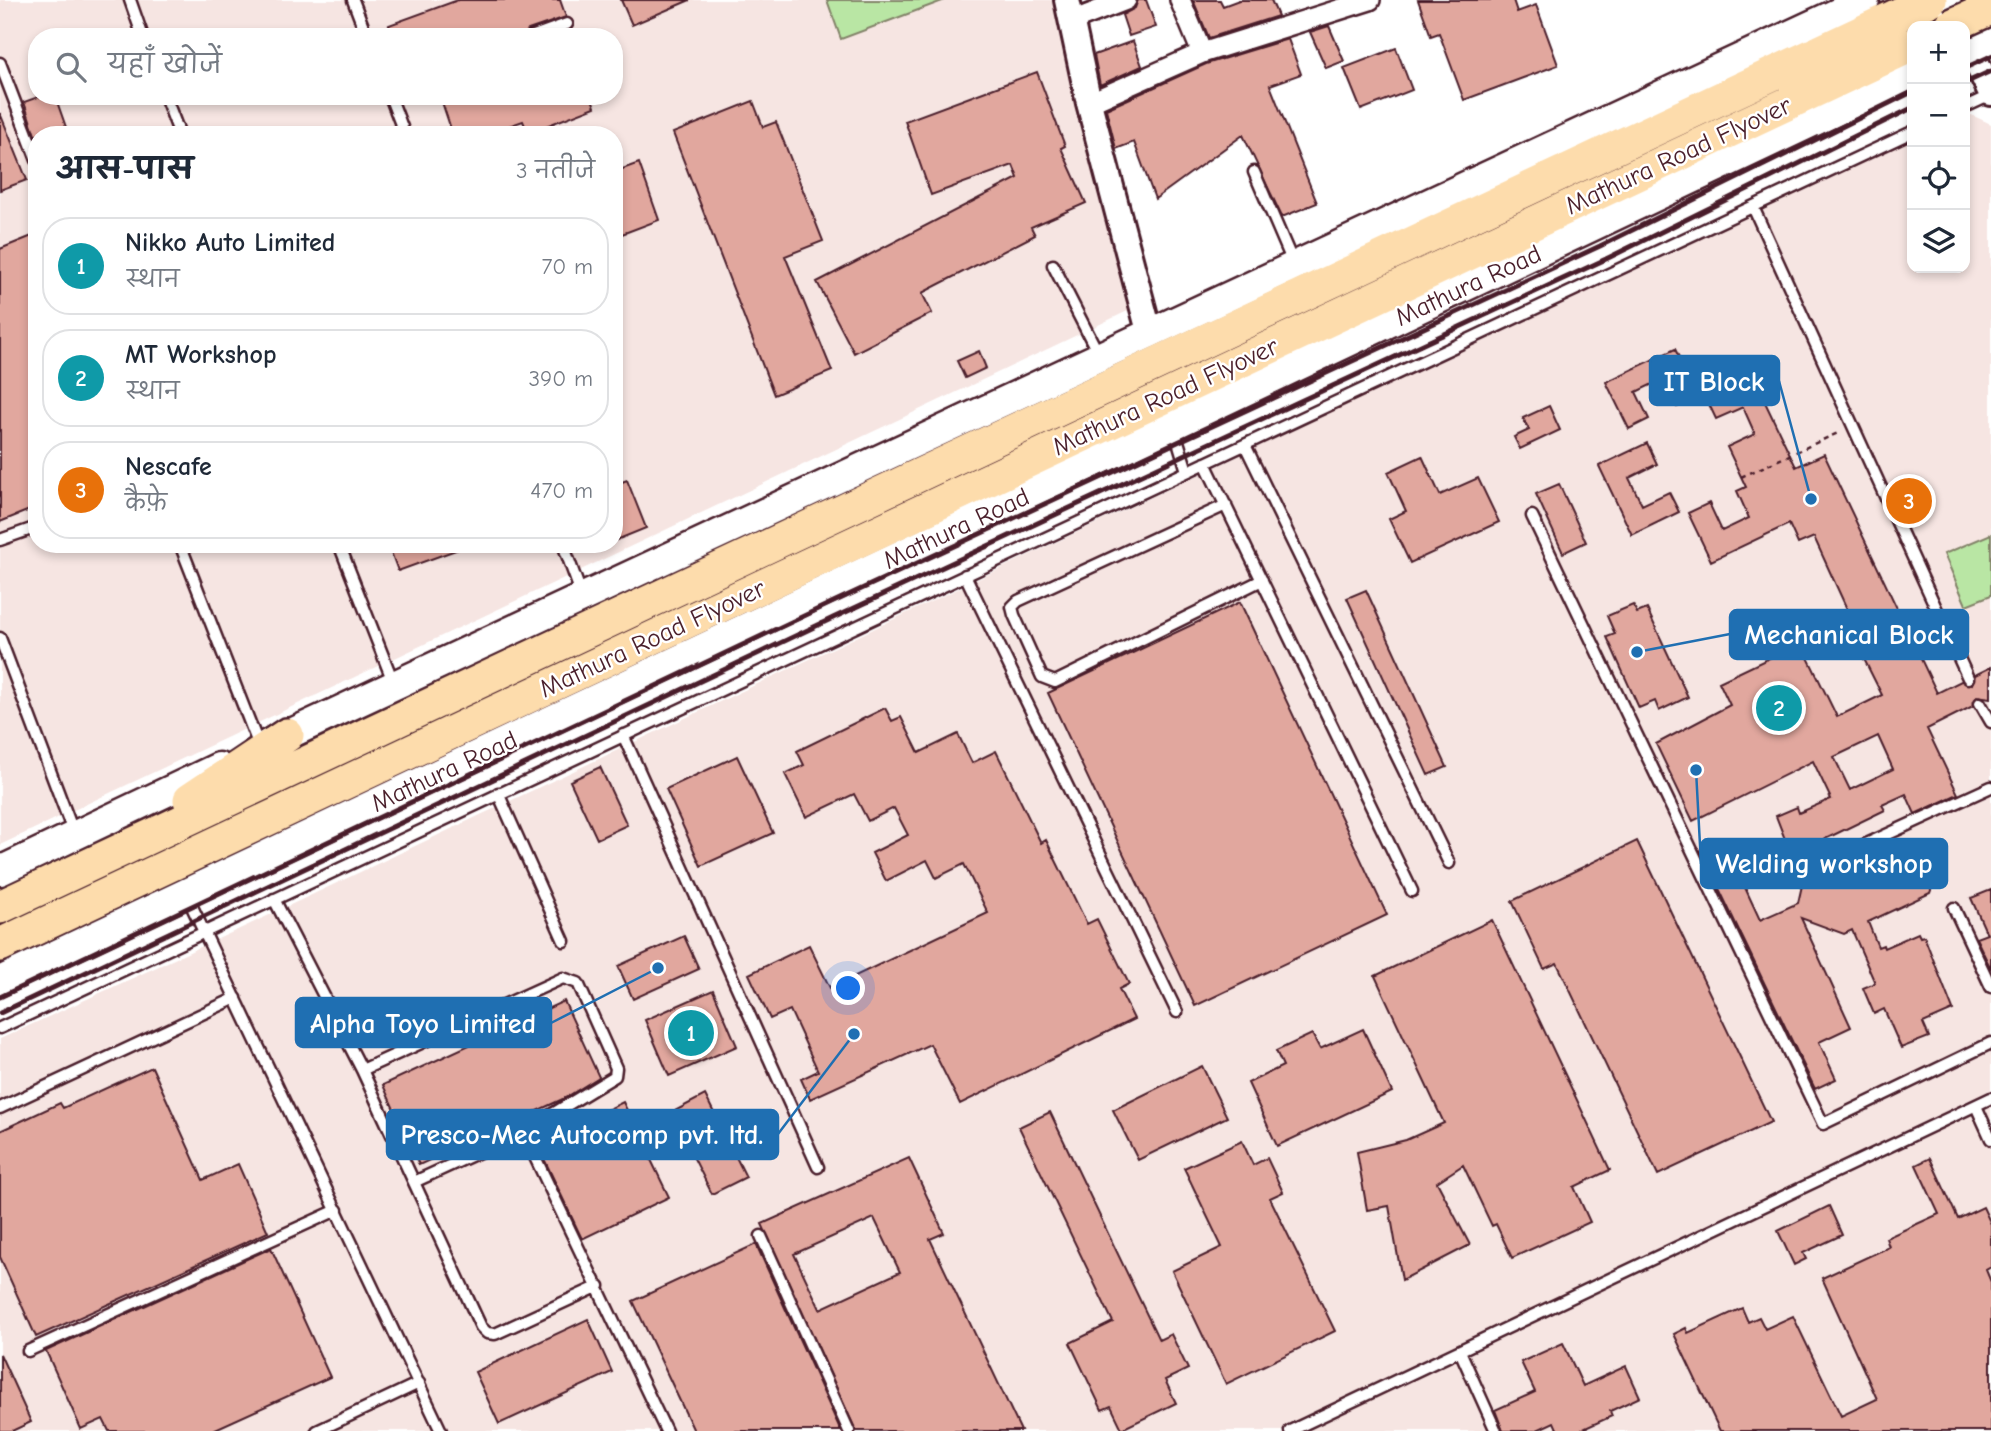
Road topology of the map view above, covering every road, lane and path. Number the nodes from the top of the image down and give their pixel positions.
1 (130, 0) edge
2 (353, 0) edge
3 (1126, 0) edge
4 (1180, 0) edge
5 (1370, 0) edge
6 (1865, 0) edge
7 (1930, 0) edge
8 (1947, 0) edge
9 (1971, 0) edge
10 (1069, 10) edge
11 (567, 24) dead end
12 (141, 28) edge
13 (364, 28) edge
14 (556, 28) edge
15 (1975, 35) edge
16 (1907, 46) edge
17 (1202, 53) junction
18 (0, 63) edge
19 (1907, 77) edge
20 (1991, 94) edge
21 (1089, 103) junction
22 (1970, 104) edge
23 (168, 105) edge
24 (393, 105) edge
25 (177, 126) edge
26 (402, 126) edge
27 (1907, 134) edge
28 (28, 136) edge
29 (1254, 172) dead end
30 (1753, 207) junction
31 (1053, 265) dead end
32 (1294, 266) junction
33 (1150, 335) junction
34 (1101, 358) junction
35 (1173, 425) junction
36 (1851, 426) junction
37 (1245, 445) junction
38 (1205, 463) junction
39 (1187, 471) junction
40 (1741, 477) dead end
41 (1226, 505) junction
42 (1532, 516) dead end
43 (28, 530) edge
44 (0, 540) edge
45 (184, 553) edge
46 (343, 553) edge
47 (566, 553) edge
48 (965, 575) junction
49 (1262, 580) junction
50 (584, 599) junction
51 (0, 638) edge
52 (1968, 678) dead end
53 (394, 687) junction
54 (1980, 703) dead end
55 (1991, 722) edge
56 (623, 735) junction
57 (273, 741) junction
58 (1991, 786) edge
59 (498, 793) junction
60 (74, 835) junction
61 (130, 846) junction
62 (1851, 851) dead end
63 (1449, 863) dead end
64 (0, 871) edge
65 (1412, 891) dead end
66 (186, 893) junction
67 (274, 899) junction
68 (0, 907) edge
69 (1954, 908) dead end
70 (204, 932) junction
71 (564, 941) dead end
72 (0, 945) edge
73 (0, 981) edge
74 (1991, 987) edge
75 (236, 998) junction
76 (1177, 1012) dead end
77 (0, 1028) edge
78 (1991, 1043) edge
79 (362, 1070) junction
80 (1991, 1098) edge
81 (1976, 1106) junction
82 (0, 1108) edge
83 (523, 1132) junction
84 (1991, 1139) edge
85 (818, 1167) dead end
86 (414, 1182) junction
87 (337, 1210) junction
88 (761, 1236) dead end
89 (599, 1286) junction
90 (1460, 1350) junction
91 (28, 1351) dead end
92 (419, 1383) junction
93 (317, 1431) edge
94 (442, 1431) edge
95 (666, 1431) edge
96 (849, 1431) edge
97 (1290, 1431) edge
98 (1496, 1431) edge

1 - 12 lane
2 - 13 lane
3 - 10 street
4 - 17 street
5 - 17 street
6 - 32 main road
7 - 61 highway, Mathura Road Flyover
8 - 15 street
9 - 15 street
10 - 21 street
11 - 14 lane
15 - 20 street
16 - 72 highway, Mathura Road Flyover
17 - 21 street
18 - 28 lane
19 - 35 main road, Mathura Road
20 - 22 lane
21 - 33 street
23 - 25 lane
24 - 26 lane
27 - 30 lane
29 - 32 lane
30 - 36 lane
30 - 37 lane
31 - 34 lane
32 - 33 main road
33 - 34 main road
34 - 50 main road
35 - 39 lane
35 - 66 main road, Mathura Road
36 - 40 path
36 - 52 lane
37 - 38 lane
37 - 63 lane
38 - 39 lane
38 - 41 lane
39 - 48 lane
41 - 49 lane
41 - 49 lane
42 - 78 lane
43 - 44 lane
45 - 57 lane
46 - 53 lane
47 - 50 lane
48 - 56 lane
48 - 76 lane
49 - 65 lane
50 - 53 main road
51 - 60 lane
53 - 57 main road
54 - 55 lane
56 - 59 lane
56 - 85 lane
57 - 60 main road
57 - 61 highway
58 - 62 lane
59 - 67 lane
59 - 71 lane
60 - 64 main road
61 - 68 highway
66 - 70 lane
66 - 73 main road, Mathura Road
67 - 70 lane
67 - 79 lane
69 - 74 lane
70 - 75 lane
70 - 77 lane
75 - 82 lane
75 - 87 lane
79 - 83 lane
79 - 86 lane
80 - 81 lane
81 - 84 lane
81 - 90 lane
83 - 86 lane
83 - 89 lane
86 - 89 lane
87 - 91 lane
87 - 92 lane
88 - 96 lane
89 - 95 lane
90 - 97 lane
90 - 98 lane
92 - 93 lane
92 - 94 lane

